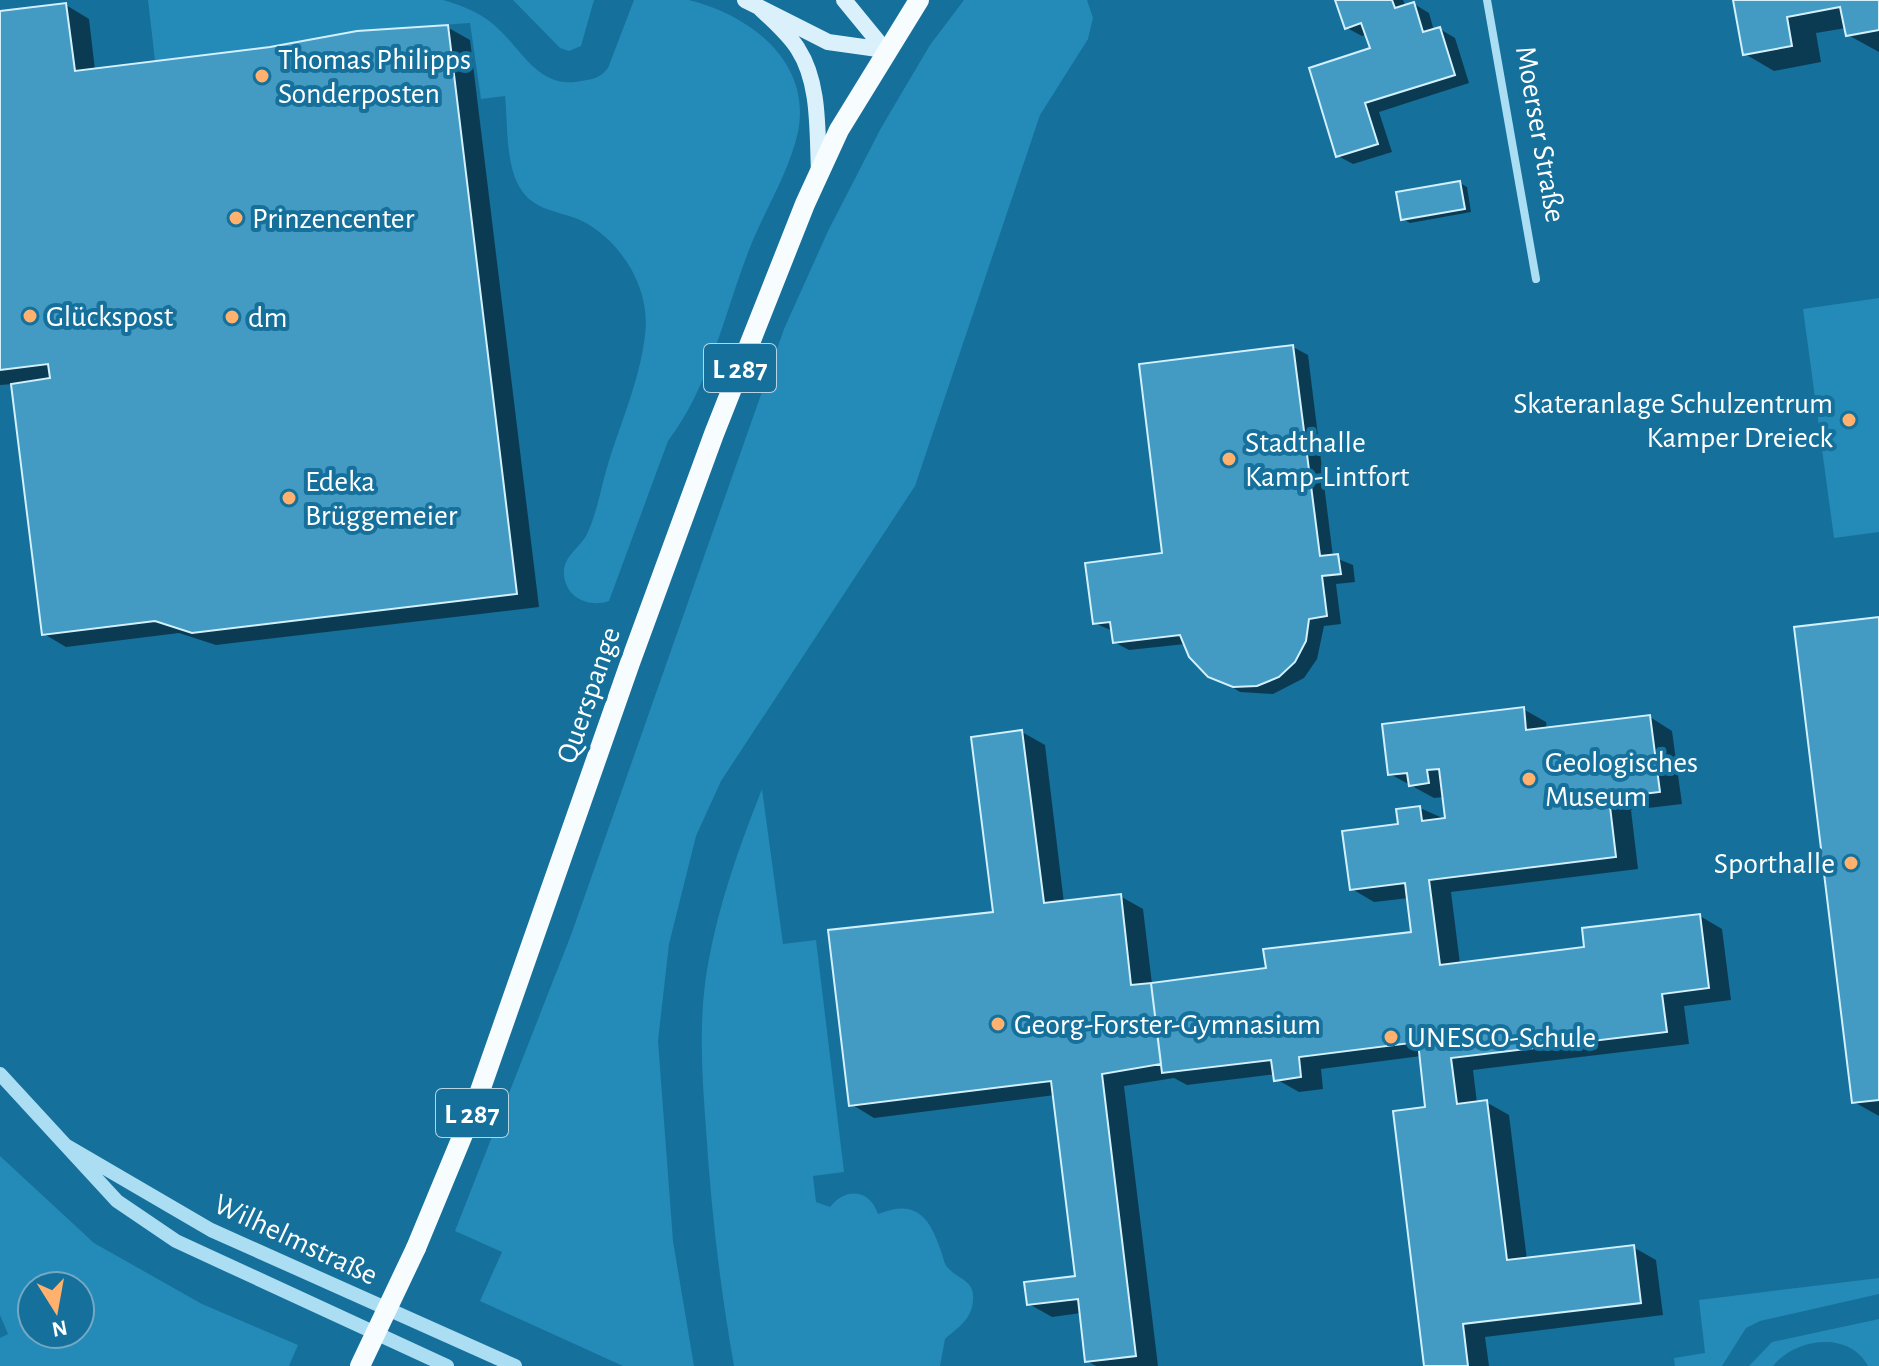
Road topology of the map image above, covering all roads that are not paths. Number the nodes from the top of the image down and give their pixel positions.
1 (844, 0) edge
2 (919, 0) edge
3 (1487, 0) edge
4 (752, 4) edge
5 (885, 50) junction
6 (819, 171) junction
7 (1536, 279) dead end
8 (0, 1074) edge
9 (63, 1144) junction
10 (360, 1366) edge
11 (447, 1366) edge
12 (515, 1366) edge

1 - 5 main road
2 - 5 main road, L 287
3 - 7 street, Moerser Straße
4 - 5 main road
4 - 6 main road
5 - 6 main road, Querspange / L 287
6 - 10 main road, Querspange / L 287, bridge
8 - 9 street, Wilhelmstraße
9 - 11 street, Wilhelmstraße
9 - 12 street, Wilhelmstraße

